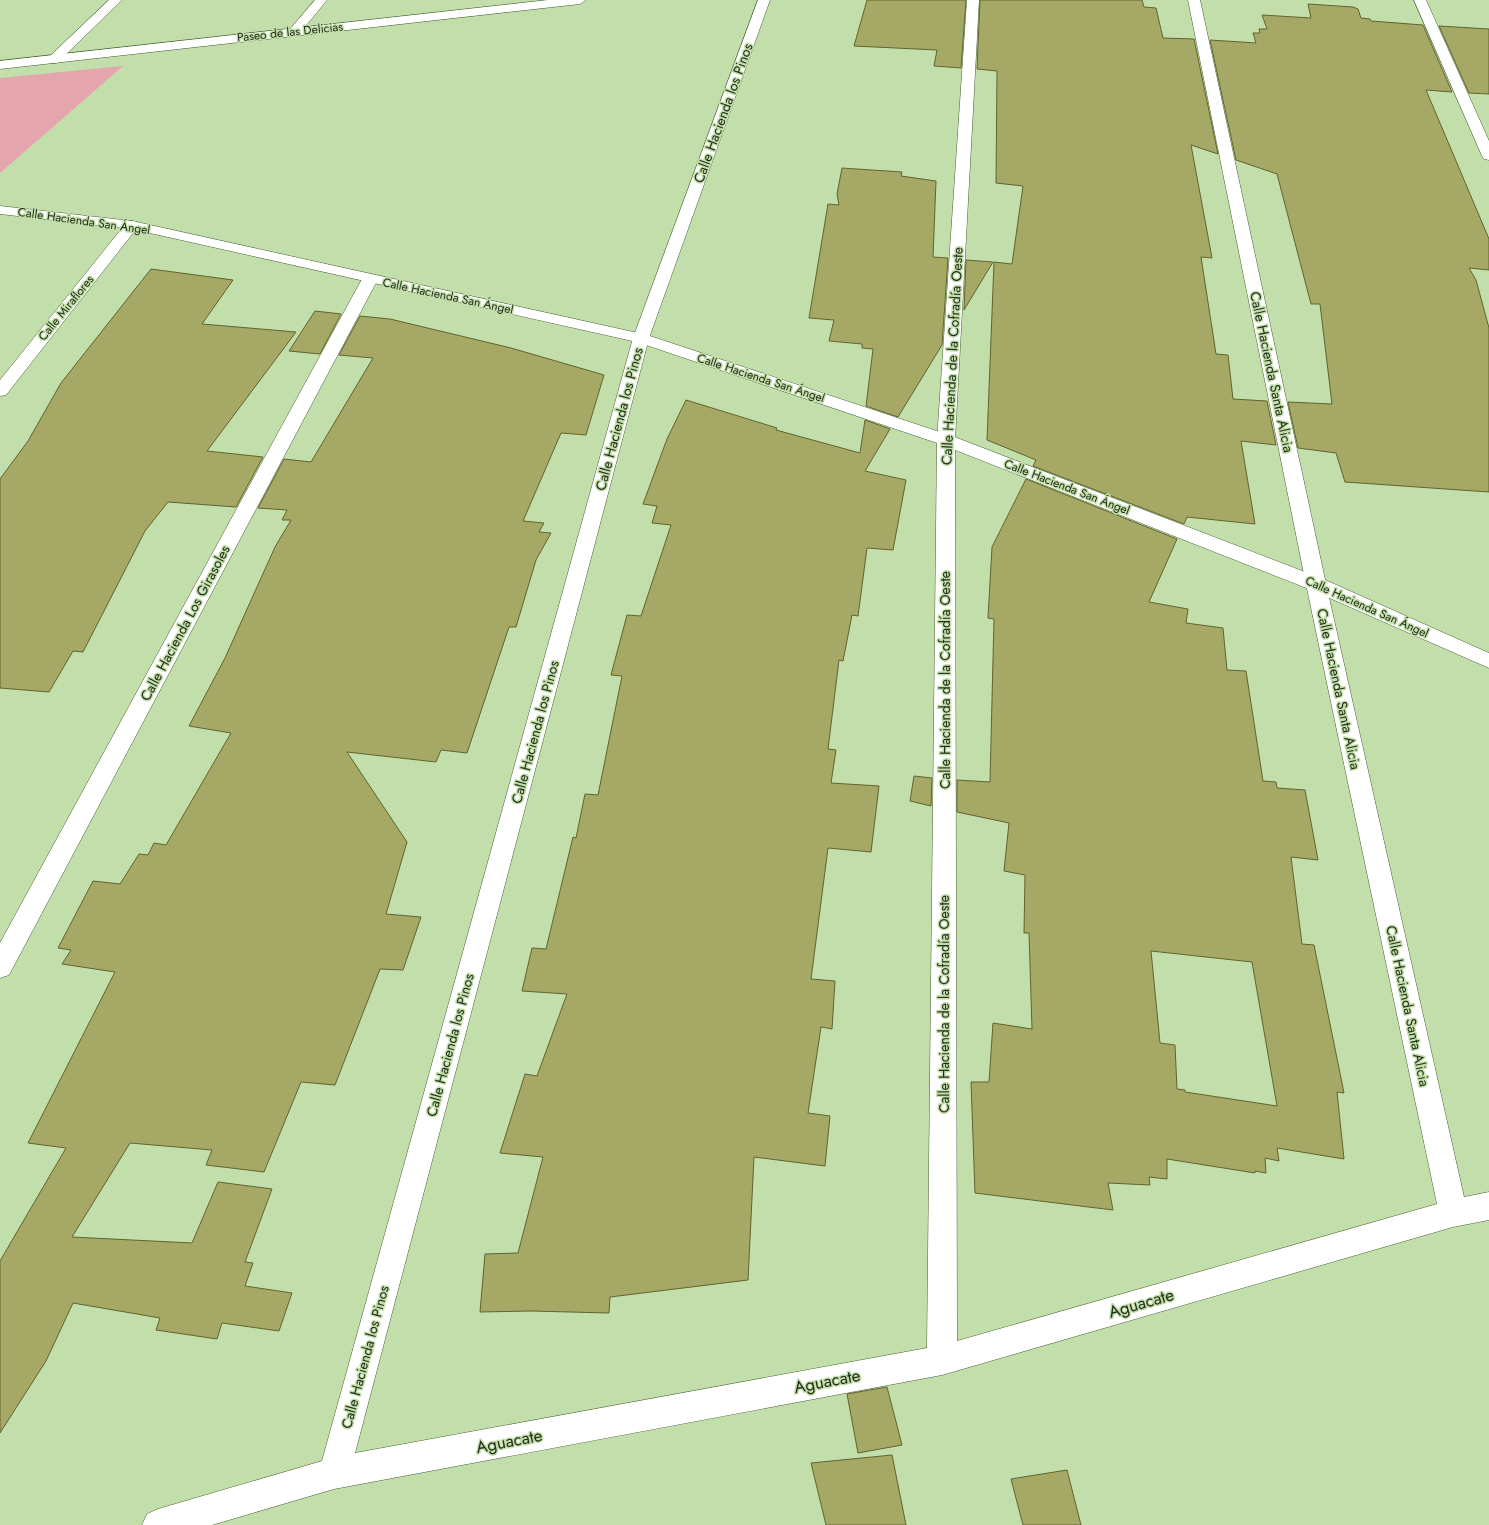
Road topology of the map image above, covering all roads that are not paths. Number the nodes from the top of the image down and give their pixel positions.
1 (116, 0) edge
2 (321, 0) edge
3 (580, 0) edge
4 (764, 0) edge
5 (973, 0) edge
6 (1194, 0) edge
7 (1420, 0) edge
8 (542, 2) edge
9 (295, 31) junction
10 (53, 60) junction
11 (0, 64) edge
12 (1489, 156) edge
13 (0, 210) edge
14 (132, 226) junction
15 (370, 279) junction
16 (641, 338) junction
17 (0, 391) edge
18 (946, 440) junction
19 (1316, 584) junction
20 (1489, 661) edge
21 (0, 967) edge
22 (1489, 1206) edge
23 (1453, 1213) junction
24 (942, 1360) junction
25 (334, 1473) junction
26 (158, 1525) edge

1 - 10 street
2 - 9 street
3 - 8 street, Paseo de las Delicias
4 - 16 street, Calle Hacienda los Pinos
5 - 18 street, Calle Hacienda de la Cofradía Oeste
6 - 19 street, Calle Hacienda Santa Alicia
7 - 12 street
8 - 9 street, Paseo de las Delicias
9 - 10 street, Paseo de las Delicias
10 - 11 street, Paseo de las Delicias
13 - 14 street, Calle Hacienda San Ángel
14 - 15 street, Calle Hacienda San Ángel
14 - 17 street, Calle Miraflores
15 - 16 street, Calle Hacienda San Ángel
15 - 21 street, Calle Hacienda Los Girasoles
16 - 18 street, Calle Hacienda San Ángel
16 - 25 street, Calle Hacienda los Pinos
18 - 19 street, Calle Hacienda San Ángel
18 - 24 street, Calle Hacienda de la Cofradía Oeste
19 - 20 street, Calle Hacienda San Ángel
19 - 23 street, Calle Hacienda Santa Alicia
22 - 23 street, Aguacate
23 - 24 street, Aguacate
24 - 25 street, Aguacate
25 - 26 street, Aguacate

